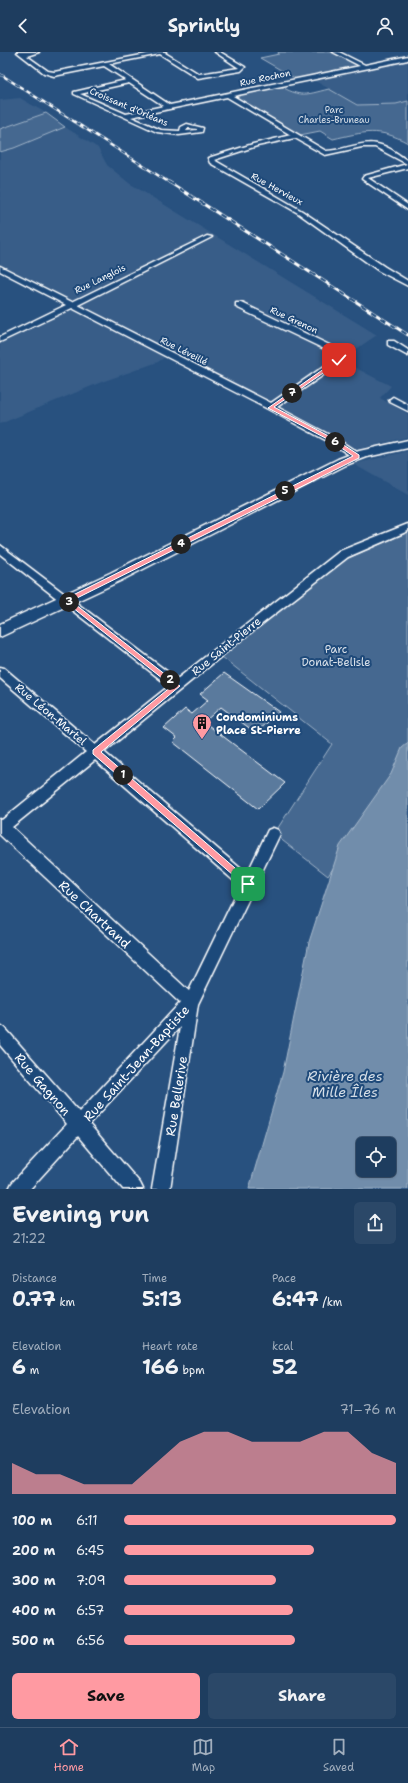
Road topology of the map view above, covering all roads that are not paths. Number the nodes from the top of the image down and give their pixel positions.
1 (37, 52) edge
2 (162, 52) edge
3 (217, 52) edge
4 (335, 52) edge
5 (20, 53) edge
6 (401, 54) dead end
7 (408, 57) edge
8 (105, 64) junction
9 (365, 67) junction
10 (130, 81) junction
11 (228, 95) junction
12 (168, 107) junction
13 (126, 116) junction
14 (183, 133) dead end
15 (295, 136) junction
16 (408, 165) edge
17 (408, 208) edge
18 (209, 237) dead end
19 (0, 268) edge
20 (408, 284) edge
21 (70, 305) junction
22 (239, 305) dead end
23 (0, 340) edge
24 (391, 342) dead end
25 (408, 354) edge
26 (393, 400) dead end
27 (271, 408) junction
28 (408, 408) edge
29 (408, 444) edge
30 (357, 456) junction
31 (408, 527) edge
32 (0, 549) edge
33 (67, 600) junction
34 (0, 631) edge
35 (0, 671) edge
36 (177, 686) junction
37 (96, 752) junction
38 (1, 827) edge
39 (273, 834) dead end
40 (248, 884) junction
41 (191, 1003) junction
42 (0, 1033) edge
43 (79, 1125) junction
44 (18, 1189) edge
45 (134, 1189) edge
46 (161, 1189) edge

1 - 5 street
2 - 3 street
2 - 8 street
4 - 9 street
5 - 8 street
6 - 7 street
7 - 9 street, Rue Rochon
8 - 10 street
9 - 11 street, Rue Rochon
10 - 12 street
10 - 13 street, Croissant d'Orléans
11 - 12 street, Rue Rochon
11 - 15 street
12 - 13 street, Rue Rochon
13 - 14 street, Croissant d'Orléans
15 - 16 street
15 - 20 street, Rue Hervieux
16 - 17 street
18 - 21 street, Rue Langlois
19 - 21 street, Rue Léveillé
21 - 23 street, Rue Langlois
21 - 27 street, Rue Léveillé
22 - 27 street, Rue Grenon
24 - 25 street
26 - 28 street
27 - 30 street, Rue Léveillé
29 - 30 main road
30 - 33 main road
31 - 36 street, Rue Saint-Pierre
32 - 33 street
33 - 34 main road
33 - 36 street
35 - 37 street, Rue Léon-Martel
36 - 37 street, Rue Saint-Pierre
37 - 38 street, Rue Saint-Pierre
37 - 40 street, Rue Léon-Martel
38 - 41 street, Rue Chartrand
39 - 40 street, Rue Saint-Jean-Baptiste
40 - 41 street, Rue Saint-Jean-Baptiste
41 - 43 street, Rue Saint-Jean-Baptiste
41 - 46 street, Rue Bellerive
42 - 43 street, Rue Gagnon
43 - 44 street, Rue Saint-Jean-Baptiste
43 - 45 street, Rue Gagnon

